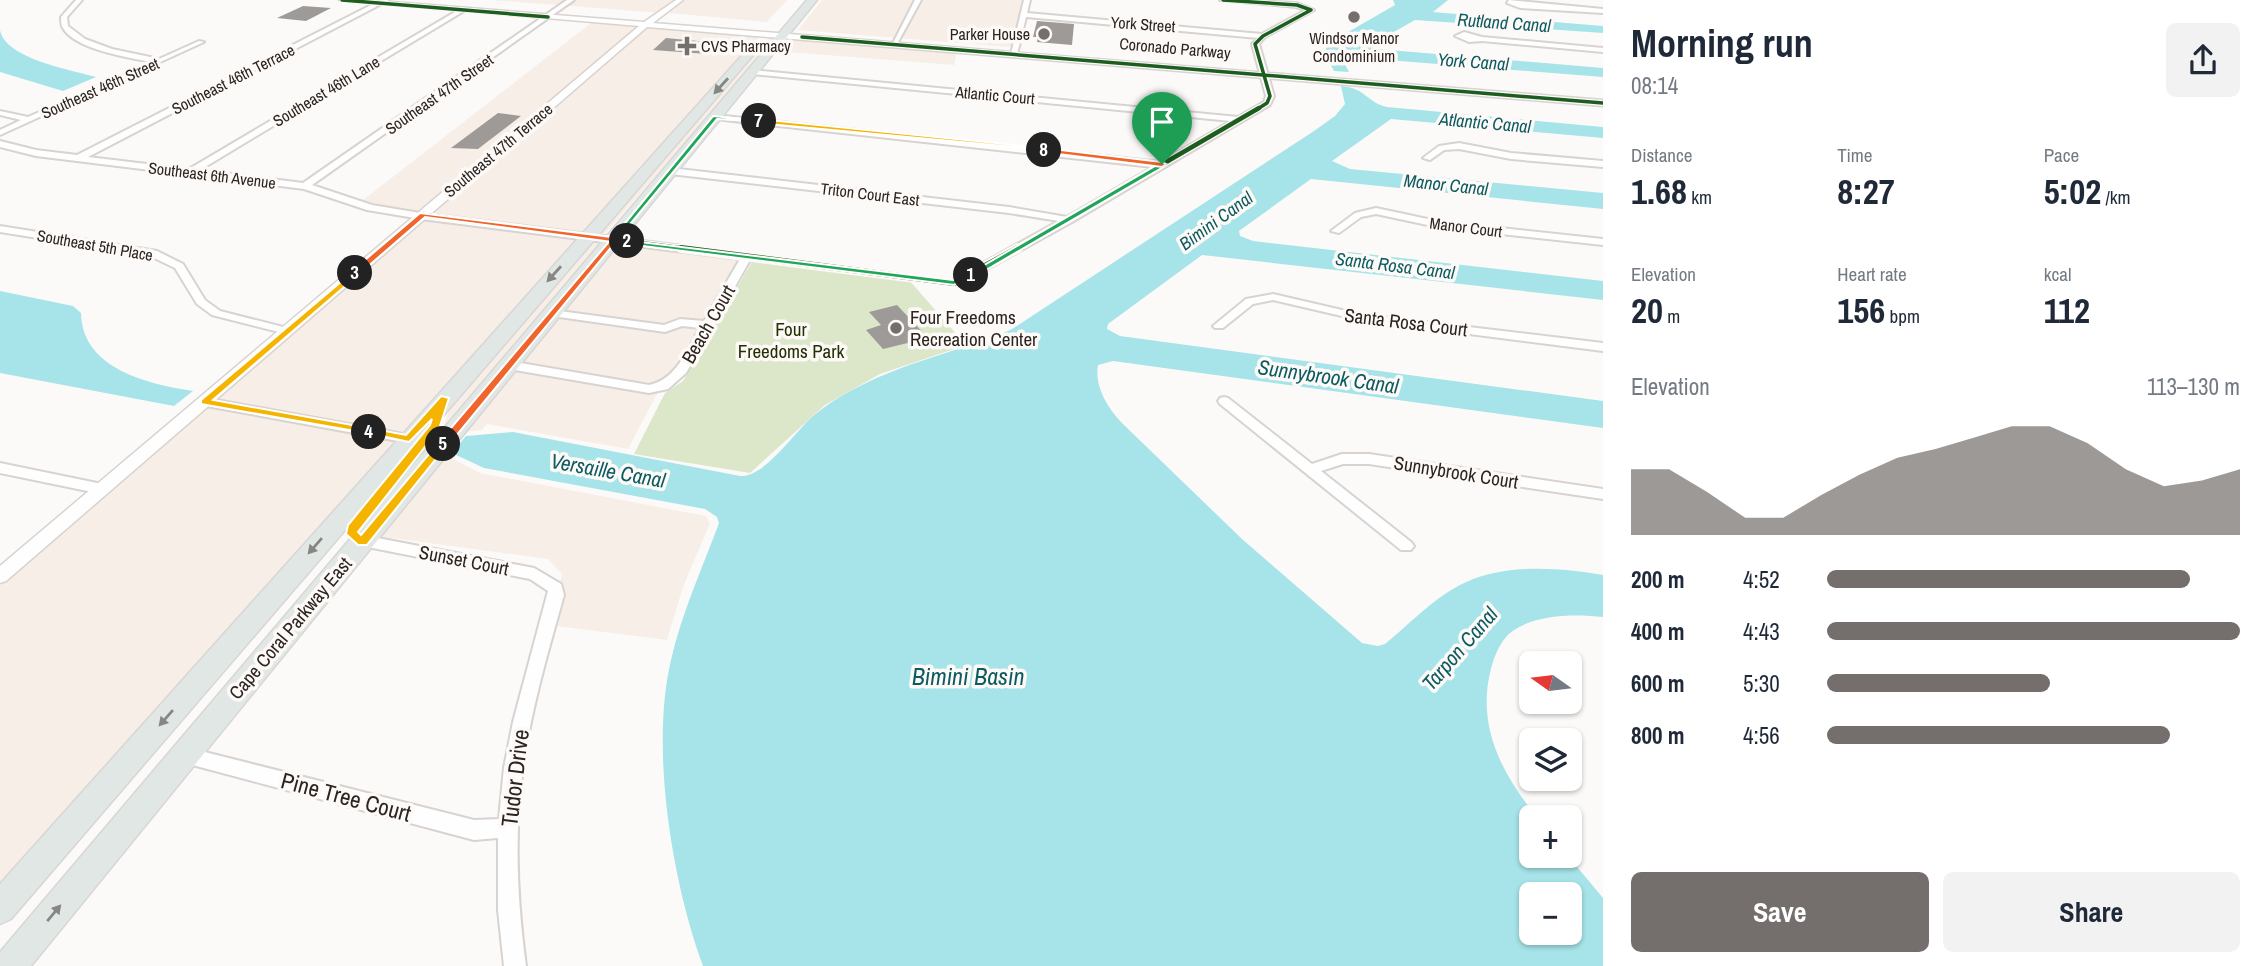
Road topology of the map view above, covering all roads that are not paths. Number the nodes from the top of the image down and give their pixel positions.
1 (79, 0) edge
2 (342, 0) edge
3 (407, 0) edge
4 (571, 0) edge
5 (680, 0) edge
6 (812, 0) edge
7 (918, 0) edge
8 (1027, 0) edge
9 (1223, 0) edge
10 (1523, 1) edge
11 (383, 2) edge
12 (461, 5) edge
13 (1514, 5) junction
14 (1531, 5) junction
15 (1506, 10) dead end
16 (1603, 11) edge
17 (551, 15) junction
18 (1023, 15) junction
19 (650, 22) junction
20 (771, 30) junction
21 (785, 33) junction
22 (1263, 36) junction
23 (1463, 39) junction
24 (1482, 39) junction
25 (201, 42) dead end
26 (895, 42) junction
27 (1455, 43) dead end
28 (1603, 50) edge
29 (1015, 52) junction
30 (161, 61) junction
31 (752, 72) junction
32 (1262, 72) junction
33 (1603, 100) edge
34 (0, 113) edge
35 (715, 117) junction
36 (1238, 119) junction
37 (29, 120) junction
38 (0, 133) edge
39 (0, 144) edge
40 (79, 158) junction
41 (1427, 158) dead end
42 (1162, 164) junction
43 (1603, 164) edge
44 (670, 171) junction
45 (191, 172) junction
46 (305, 186) junction
47 (422, 215) junction
48 (1069, 220) junction
49 (0, 229) edge
50 (1336, 231) dead end
51 (588, 236) junction
52 (613, 240) junction
53 (1603, 242) edge
54 (746, 257) junction
55 (552, 313) junction
56 (707, 325) junction
57 (1219, 326) dead end
58 (287, 331) junction
59 (1603, 347) edge
60 (509, 365) junction
61 (444, 398) junction
62 (1224, 401) dead end
63 (205, 402) junction
64 (409, 439) junction
65 (0, 468) edge
66 (1311, 470) junction
67 (102, 489) junction
68 (1603, 494) edge
69 (362, 541) junction
70 (1406, 546) dead end
71 (0, 576) edge
72 (556, 595) joint
73 (185, 755) junction
74 (508, 828) junction
75 (0, 908) edge
76 (10, 966) edge
77 (515, 966) edge

1 - 30 street
2 - 11 street, Coronado Parkway
3 - 12 street, Coronado Parkway
4 - 17 street, Southeast 47th Street
5 - 19 street, Southeast 47th Terrace
6 - 21 main road, Cape Coral Parkway East
7 - 26 street
8 - 18 street
9 - 22 street
10 - 13 street
10 - 14 street
11 - 12 street, Coronado Parkway
11 - 40 street, Southeast 46th Terrace
12 - 17 street, Coronado Parkway
12 - 17 street, Coronado Parkway
12 - 45 street, Southeast 46th Lane
13 - 14 street
13 - 15 street
14 - 16 street
17 - 19 street, Coronado Parkway
17 - 46 street, Southeast 47th Street
18 - 22 street, York Street
18 - 29 street
19 - 20 street, Coronado Parkway
19 - 47 street, Southeast 47th Terrace
20 - 21 street, Coronado Parkway
20 -> 51 main road, Cape Coral Parkway East
21 - 26 street, Coronado Parkway
21 - 31 main road, Cape Coral Parkway East
22 - 32 street
23 - 24 street
23 - 24 street
23 - 27 street
24 - 28 street
25 - 30 street, Southeast 46th Street
26 - 29 street, Coronado Parkway
29 - 32 street, Coronado Parkway
30 - 37 street, Southeast 46th Street
31 - 35 main road, Cape Coral Parkway East
31 - 36 street, Atlantic Court
32 - 33 street, Coronado Parkway
32 - 36 street
34 - 37 street
35 - 42 street
35 - 44 main road, Cape Coral Parkway East
36 - 42 street
37 - 38 street, Southeast 46th Street
39 - 40 street, Southeast 6th Avenue
40 - 45 street, Southeast 6th Avenue
41 - 43 street
42 - 48 street
44 - 48 street, Triton Court East
44 - 52 main road, Cape Coral Parkway East
45 - 46 street, Southeast 6th Avenue
46 - 47 street, Southeast 6th Avenue
47 - 51 street, Southeast 6th Avenue
47 - 58 street, Southeast 47th Terrace
48 - 54 street, Southeast 6th Avenue
49 - 58 street, Southeast 5th Place
50 - 53 street, Manor Court
51 - 52 street, Southeast 6th Avenue
51 -> 61 main road, Cape Coral Parkway East
52 - 54 street, Southeast 6th Avenue
52 - 55 main road, Cape Coral Parkway East
54 - 56 street, Beach Court
55 - 56 street
55 - 60 main road, Cape Coral Parkway East
56 - 60 street, Beach Court
57 - 59 street, Santa Rosa Court
58 - 63 street, Southeast 47th Terrace
60 - 69 main road, Cape Coral Parkway East
61 - 64 main road, Cape Coral Parkway East
61 - 69 main road
62 - 66 street
63 - 64 street
63 - 67 street, Southeast 47th Terrace
64 -> 75 main road, Cape Coral Parkway East
65 - 67 street
66 - 68 street, Sunnybrook Court
66 - 70 street
67 - 71 street, Southeast 47th Terrace
69 - 72 street, Sunset Court
69 - 73 main road, Cape Coral Parkway East
72 - 74 street, Tudor Drive
73 - 74 street, Pine Tree Court
76 -> 73 main road, Cape Coral Parkway East
74 - 77 street, Tudor Drive

